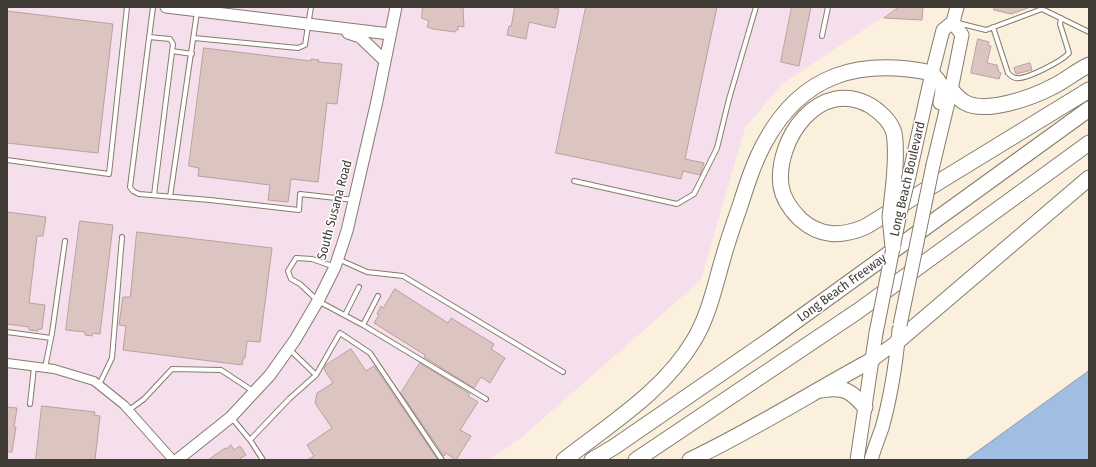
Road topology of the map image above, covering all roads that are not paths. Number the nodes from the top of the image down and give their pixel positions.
1 (127, 7) edge
2 (153, 7) edge
3 (166, 7) edge
4 (311, 7) edge
5 (396, 7) edge
6 (756, 7) edge
7 (828, 7) edge
8 (957, 7) edge
9 (198, 11) junction
10 (1062, 18) junction
11 (953, 22) junction
12 (308, 24) junction
13 (333, 27) junction
14 (993, 27) junction
15 (1089, 32) edge
16 (390, 34) junction
17 (822, 36) dead end
18 (150, 37) junction
19 (194, 38) junction
20 (172, 51) junction
21 (192, 54) junction
22 (385, 61) junction
23 (1089, 65) edge
24 (932, 73) junction
25 (951, 90) junction
26 (1089, 90) edge
27 (1089, 109) edge
28 (1089, 144) edge
29 (7, 160) edge
30 (928, 166) junction
31 (1089, 178) edge
32 (574, 181) dead end
33 (154, 195) junction
34 (170, 197) junction
35 (354, 200) junction
36 (122, 237) dead end
37 (65, 241) dead end
38 (893, 247) junction
39 (336, 263) junction
40 (359, 287) dead end
41 (378, 296) dead end
42 (318, 301) junction
43 (345, 315) junction
44 (363, 325) junction
45 (7, 332) edge
46 (51, 338) junction
47 (898, 341) junction
48 (289, 350) junction
49 (872, 360) junction
50 (7, 363) edge
51 (34, 366) junction
52 (45, 368) junction
53 (7, 370) edge
54 (563, 372) dead end
55 (316, 375) junction
56 (98, 385) junction
57 (815, 391) junction
58 (255, 392) junction
59 (486, 400) dead end
60 (30, 404) dead end
61 (865, 407) junction
62 (128, 410) junction
63 (231, 417) junction
64 (250, 440) junction
65 (182, 458) edge
66 (173, 460) edge
67 (263, 460) edge
68 (442, 460) edge
69 (564, 460) edge
70 (592, 460) edge
71 (636, 460) edge
72 (690, 460) edge
73 (857, 460) edge
74 (871, 460) edge

1 - 29 lane
2 - 18 lane
3 - 9 street
4 - 12 lane
5 - 16 street, South Susana Road
6 - 32 lane
7 - 17 lane
8 - 11 main road, Long Beach Boulevard
9 - 12 street
9 - 19 lane
10 - 14 lane
10 - 14 lane
10 - 15 lane
11 - 14 lane
11 - 24 main road, Long Beach Boulevard
11 - 25 main road, Long Beach Boulevard
12 - 13 street
12 - 19 lane
13 - 16 street
13 - 22 street
16 - 22 street, South Susana Road
18 - 20 lane
18 - 33 lane
19 - 21 lane
20 - 21 lane
20 - 33 lane
21 - 34 lane
22 - 35 street, South Susana Road
23 - 25 highway
24 - 30 main road
24 - 38 main road, Long Beach Boulevard, bridge
24 - 69 highway
25 - 30 main road, Long Beach Boulevard
26 - 38 highway, bridge
27 - 70 highway, Long Beach Freeway
28 - 71 highway, Long Beach Freeway
30 - 47 main road, Long Beach Boulevard, bridge
31 - 47 highway
33 - 34 lane
34 - 35 lane
35 - 39 street, South Susana Road
36 - 56 lane
37 - 46 lane
38 - 49 main road, Long Beach Boulevard, bridge
39 - 42 street, South Susana Road
39 - 42 lane
39 - 54 lane
40 - 43 lane
41 - 44 lane
42 - 43 lane
42 - 48 street, South Susana Road
43 - 44 lane
44 - 59 lane
45 - 46 lane
46 - 52 lane
47 - 49 main road
47 - 74 main road, Long Beach Boulevard
48 - 55 lane
48 - 58 street, South Susana Road
49 - 57 highway
49 - 61 main road, Long Beach Boulevard
50 - 51 street
50 - 53 lane
51 - 52 street
51 - 60 lane
52 - 56 street
55 - 64 lane
55 - 68 lane
56 - 62 street
57 - 61 highway
57 - 72 highway
58 - 62 lane
58 - 63 street, South Susana Road
61 - 73 main road, Long Beach Boulevard
62 - 66 street
63 - 64 lane
63 - 65 street, South Susana Road
64 - 67 lane

